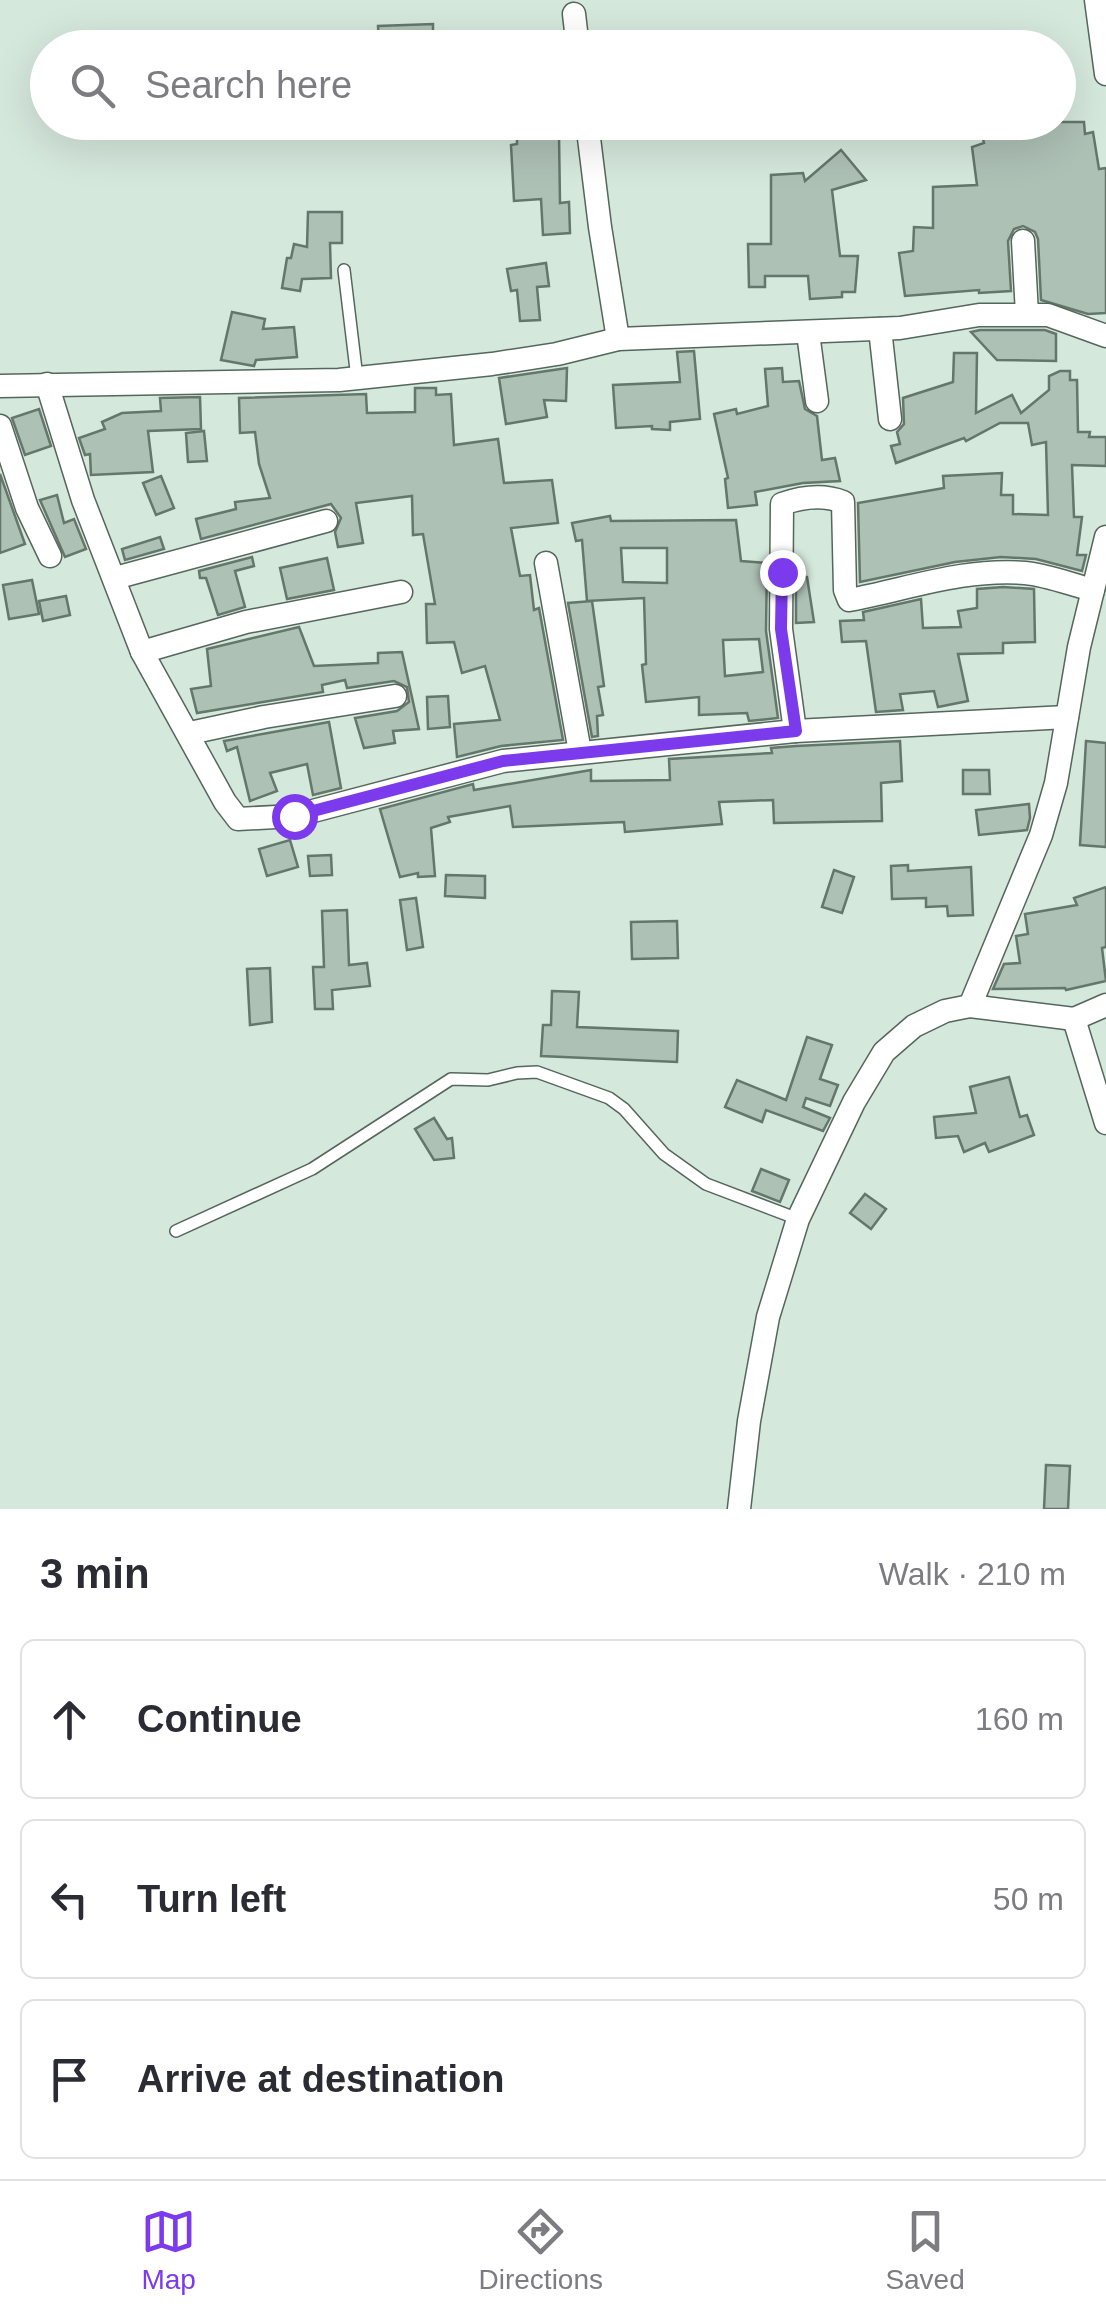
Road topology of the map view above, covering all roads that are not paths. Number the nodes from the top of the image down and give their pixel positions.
1 (1096, 0) edge
2 (574, 14) dead end
3 (576, 30) edge
4 (1106, 74) edge
5 (590, 140) edge
6 (1023, 241) dead end
7 (344, 270) dead end
8 (1028, 314) junction
9 (880, 329) junction
10 (808, 333) junction
11 (1106, 336) edge
12 (618, 339) junction
13 (357, 378) junction
14 (47, 384) junction
15 (0, 386) edge
16 (817, 400) dead end
17 (890, 419) dead end
18 (0, 426) edge
19 (326, 521) dead end
20 (1106, 537) edge
21 (50, 556) dead end
22 (546, 562) dead end
23 (115, 578) junction
24 (1093, 590) junction
25 (401, 592) dead end
26 (142, 652) junction
27 (395, 696) dead end
28 (1066, 717) junction
29 (796, 731) junction
30 (190, 733) junction
31 (580, 752) junction
32 (1106, 1005) edge
33 (970, 1006) junction
34 (1074, 1019) junction
35 (1106, 1122) edge
36 (798, 1218) junction
37 (176, 1231) dead end
38 (739, 1509) edge

1 - 4 street
2 - 3 street
5 - 12 street
6 - 8 street
7 - 13 lane
8 - 9 street
8 - 11 street
9 - 10 street
9 - 17 street
10 - 12 street
10 - 16 street
12 - 13 street
13 - 14 street
14 - 15 street
14 - 23 street
18 - 21 street
19 - 23 street
20 - 24 street
22 - 31 street
23 - 26 street
24 - 28 street
24 - 29 street
25 - 26 street
26 - 30 street
27 - 30 street
28 - 29 street
28 - 33 street
29 - 31 street
30 - 31 street
32 - 34 street
33 - 34 street
33 - 36 street
34 - 35 street
36 - 37 lane
36 - 38 street

